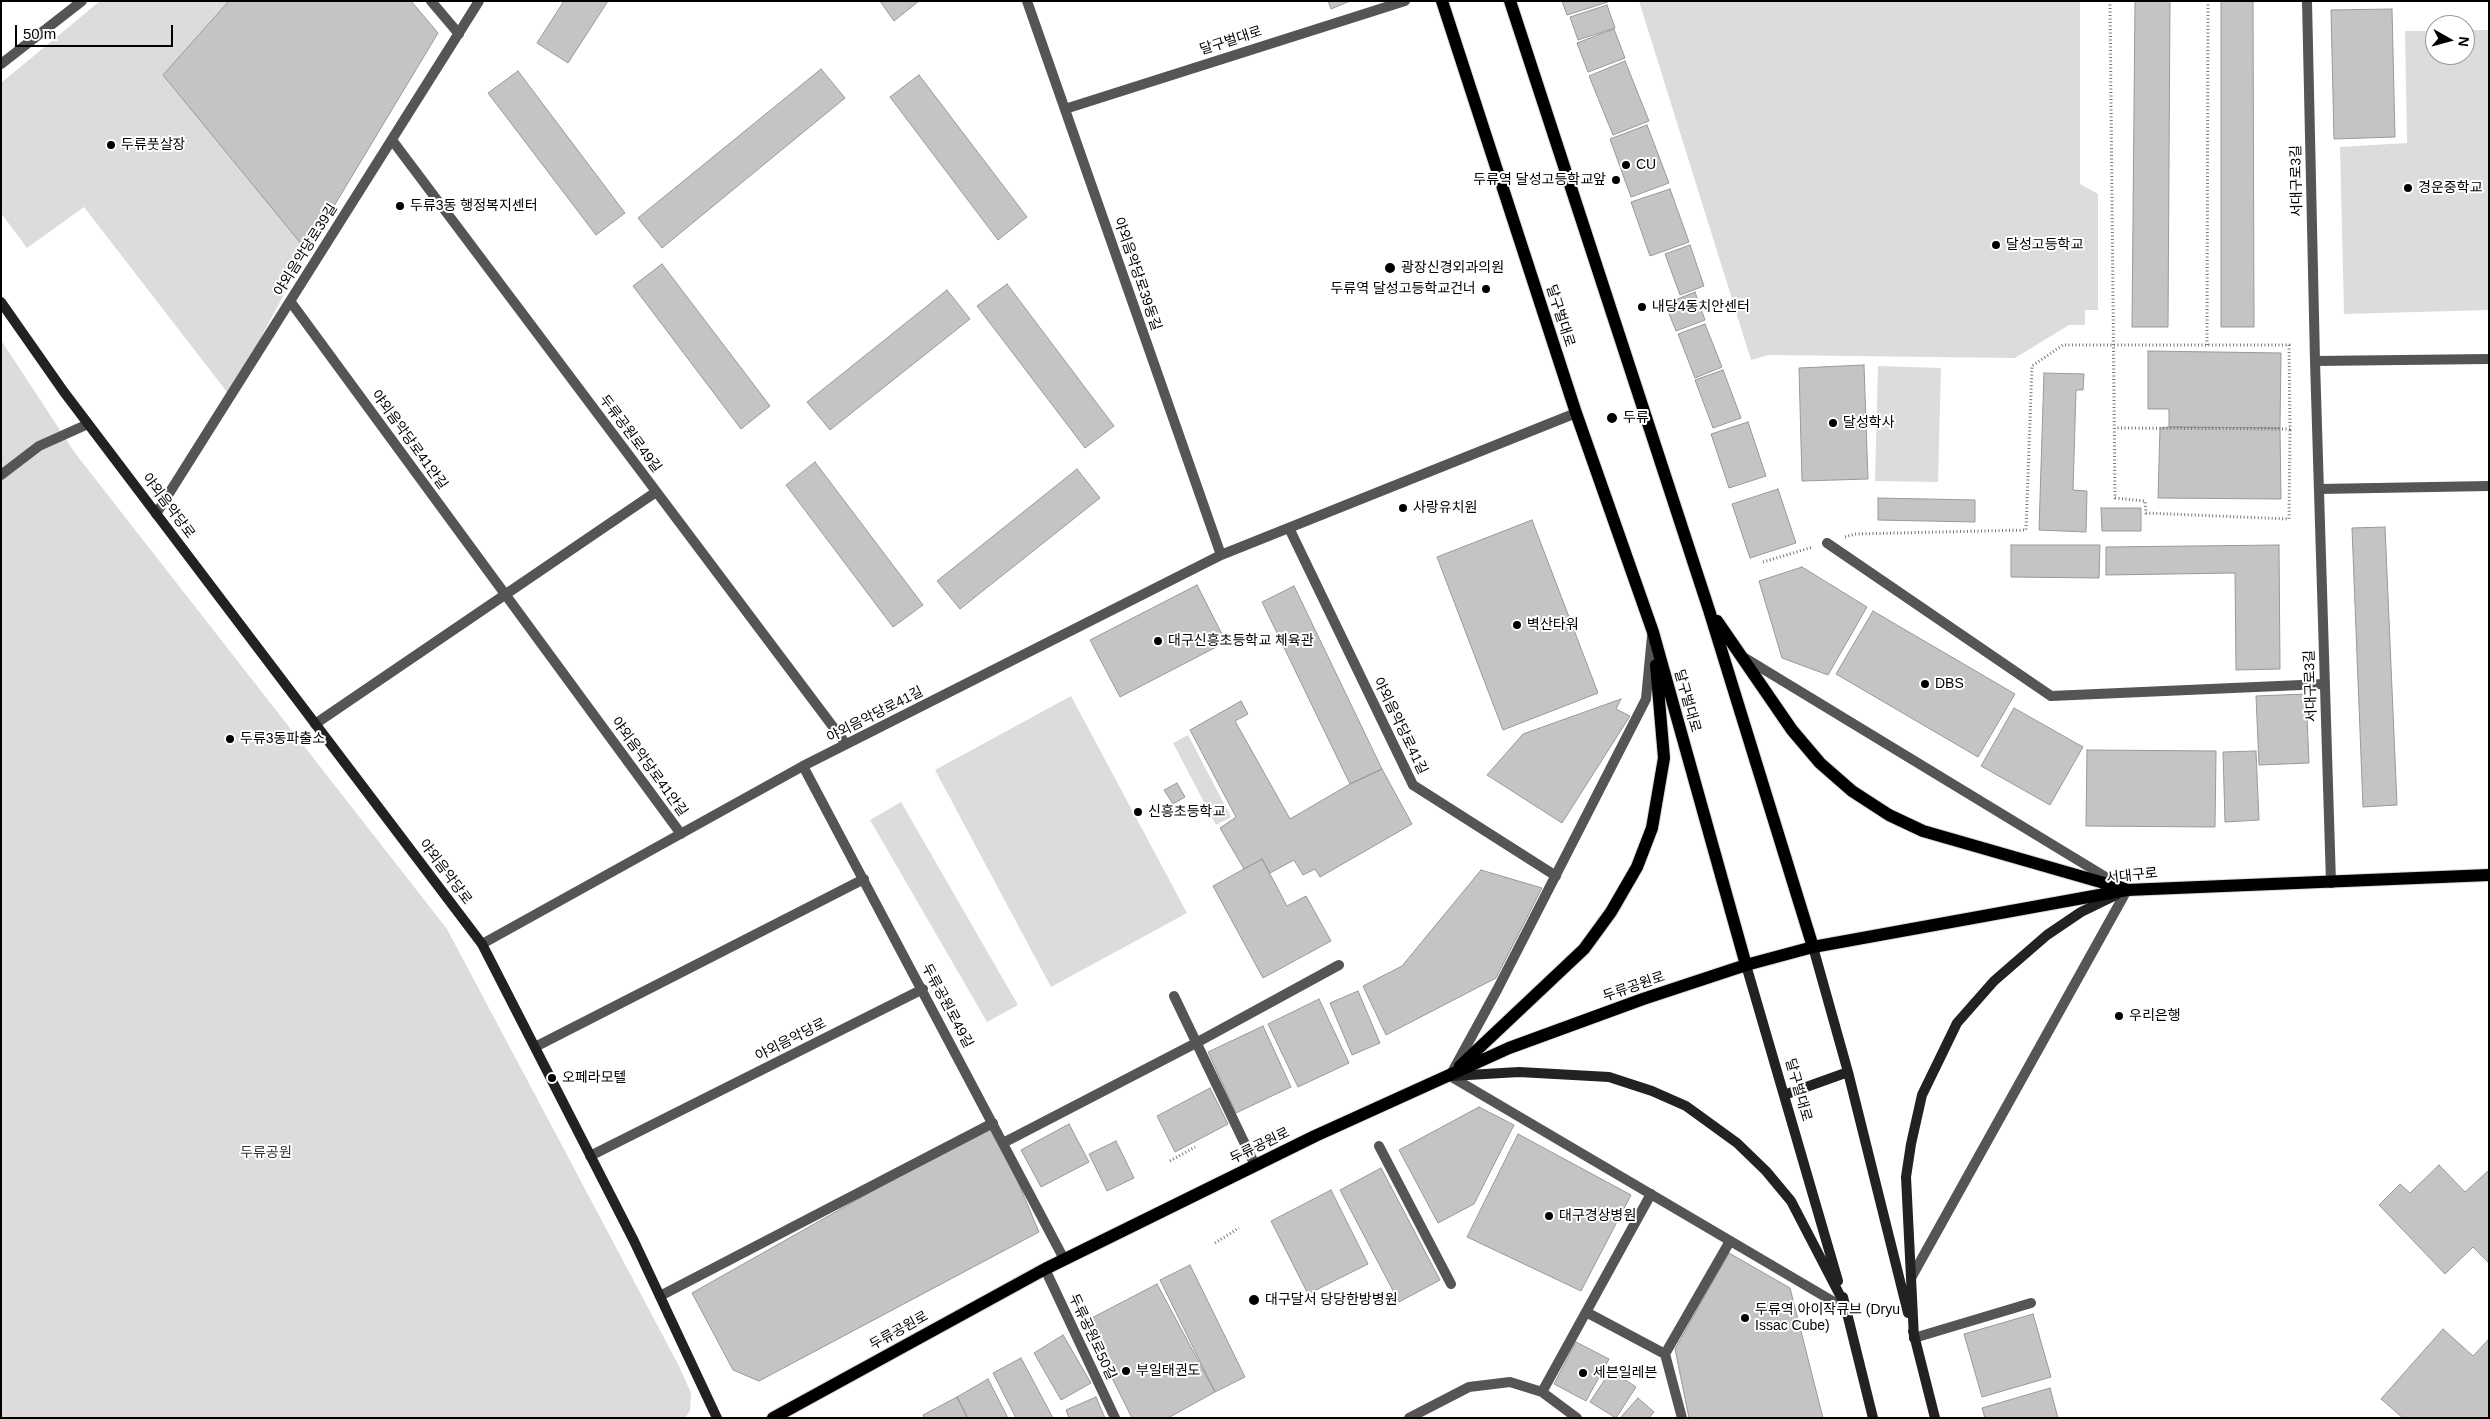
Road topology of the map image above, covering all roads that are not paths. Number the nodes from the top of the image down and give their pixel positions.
1 (82, 1) edge
2 (430, 1) edge
3 (479, 1) edge
4 (1027, 1) edge
5 (1405, 1) edge
6 (1442, 1) edge
7 (1510, 1) edge
8 (2307, 1) edge
9 (459, 34) junction
10 (1, 64) edge
11 (1065, 109) junction
12 (392, 140) junction
13 (290, 301) junction
14 (1, 302) edge
15 (2489, 359) edge
16 (2315, 361) junction
17 (1576, 413) junction
18 (88, 424) junction
19 (1, 475) edge
20 (2489, 486) edge
21 (2319, 489) junction
22 (656, 492) junction
23 (156, 514) junction
24 (1289, 528) junction
25 (1827, 543) road end
26 (1222, 555) junction
27 (506, 595) junction
28 (1709, 610) junction
29 (1653, 632) junction
30 (1742, 657) junction
31 (2324, 684) junction
32 (315, 724) junction
33 (846, 744) junction
34 (803, 766) junction
35 (681, 834) junction
36 (2489, 875) edge
37 (1556, 876) junction
38 (864, 879) junction
39 (2330, 883) junction
40 (2127, 890) junction
41 (482, 944) junction
42 (1813, 947) junction
43 (1783, 956) joint
44 (1339, 965) dead end
45 (1746, 965) junction
46 (922, 989) junction
47 (1174, 996) dead end
48 (1196, 1043) junction
49 (535, 1047) junction
50 (1848, 1072) junction
51 (1450, 1076) junction
52 (1784, 1094) junction
53 (993, 1123) junction
54 (1003, 1142) junction
55 (1379, 1146) dead end
56 (590, 1156) junction
57 (1255, 1165) junction
58 (1651, 1194) junction
59 (1730, 1241) junction
60 (1064, 1259) junction
61 (1045, 1269) junction
62 (1911, 1278) junction
63 (1451, 1284) dead end
64 (660, 1296) junction
65 (2031, 1304) dead end
66 (1845, 1306) junction
67 (1586, 1312) junction
68 (1914, 1338) junction
69 (1666, 1354) junction
70 (1542, 1392) junction
71 (717, 1418) edge
72 (773, 1418) edge
73 (1114, 1418) edge
74 (1409, 1418) edge
75 (1577, 1418) edge
76 (1682, 1418) edge
77 (1873, 1418) edge
78 (1935, 1418) edge

1 - 10 street
2 - 9 street
3 - 9 street, 야외음악당로39길
4 - 11 street, 야외음악당로39동길
5 - 11 street, 달구벌대로
6 - 17 main road, 달구벌대로
7 - 28 main road
8 - 16 street, 서대구로3길
9 - 12 street, 야외음악당로39길
11 - 26 street, 야외음악당로39동길
12 - 13 street, 야외음악당로39길
12 - 22 street, 두류공원로49길
13 - 23 street, 야외음악당로39길
13 - 27 street, 야외음악당로41안길
14 - 18 main road, 야외음악당로
15 - 16 street
16 - 21 street, 서대구로3길
17 - 24 street, 야외음악당로41길
17 - 29 main road, 달구벌대로
18 - 19 street
18 - 23 main road, 야외음악당로
20 - 21 street
21 - 31 street, 서대구로3길
22 - 27 street
22 - 33 street, 두류공원로49길
23 - 32 main road, 야외음악당로
24 - 26 street, 야외음악당로41길
24 - 37 street, 야외음악당로41길
25 - 31 street
26 - 33 street, 야외음악당로41길
27 - 32 street
27 - 35 street, 야외음악당로41안길
28 - 30 main road
28 - 42 main road
29 - 37 street
29 - 45 main road, 달구벌대로
29 - 51 main road
30 - 40 street
30 - 40 main road
31 - 39 street, 서대구로3길
32 - 41 main road, 야외음악당로
33 - 34 street, 야외음악당로41길
34 - 35 street, 야외음악당로41길
34 - 38 street, 두류공원로49길
35 - 41 street, 야외음악당로41길
36 - 39 main road, 서대구로
37 - 51 street
38 - 46 street, 두류공원로49길
38 - 49 street
39 - 40 main road, 서대구로
40 - 42 main road, 서대구로
40 - 62 street
40 - 62 main road
41 - 49 main road, 야외음악당로
42 - 43 main road, 서대구로
42 - 50 main road
43 - 45 main road, 두류공원로
44 - 48 street
45 - 51 main road, 두류공원로
45 - 52 main road, 달구벌대로
46 - 53 street, 두류공원로49길
46 - 56 street, 야외음악당로
47 - 48 street
48 - 54 street
48 - 57 street
49 - 56 main road, 야외음악당로
50 - 52 main road
50 - 68 main road
51 - 57 main road, 두류공원로
51 - 58 street
51 - 66 main road
52 - 66 main road, 달구벌대로
53 - 54 street, 두류공원로49길
53 - 64 street
54 - 60 street, 두류공원로49길
55 - 63 street
56 - 64 main road, 야외음악당로
57 - 60 main road, 두류공원로
58 - 59 street
58 - 67 street
59 - 66 street
59 - 69 street
60 - 61 main road, 두류공원로
61 - 72 main road, 두류공원로
61 - 73 street, 두류공원로50길
62 - 68 main road
64 - 71 main road, 야외음악당로
65 - 68 street
66 - 77 main road, 달구벌대로
67 - 69 street
67 - 70 street
68 - 78 main road
69 - 76 street
70 - 74 street
70 - 75 street

